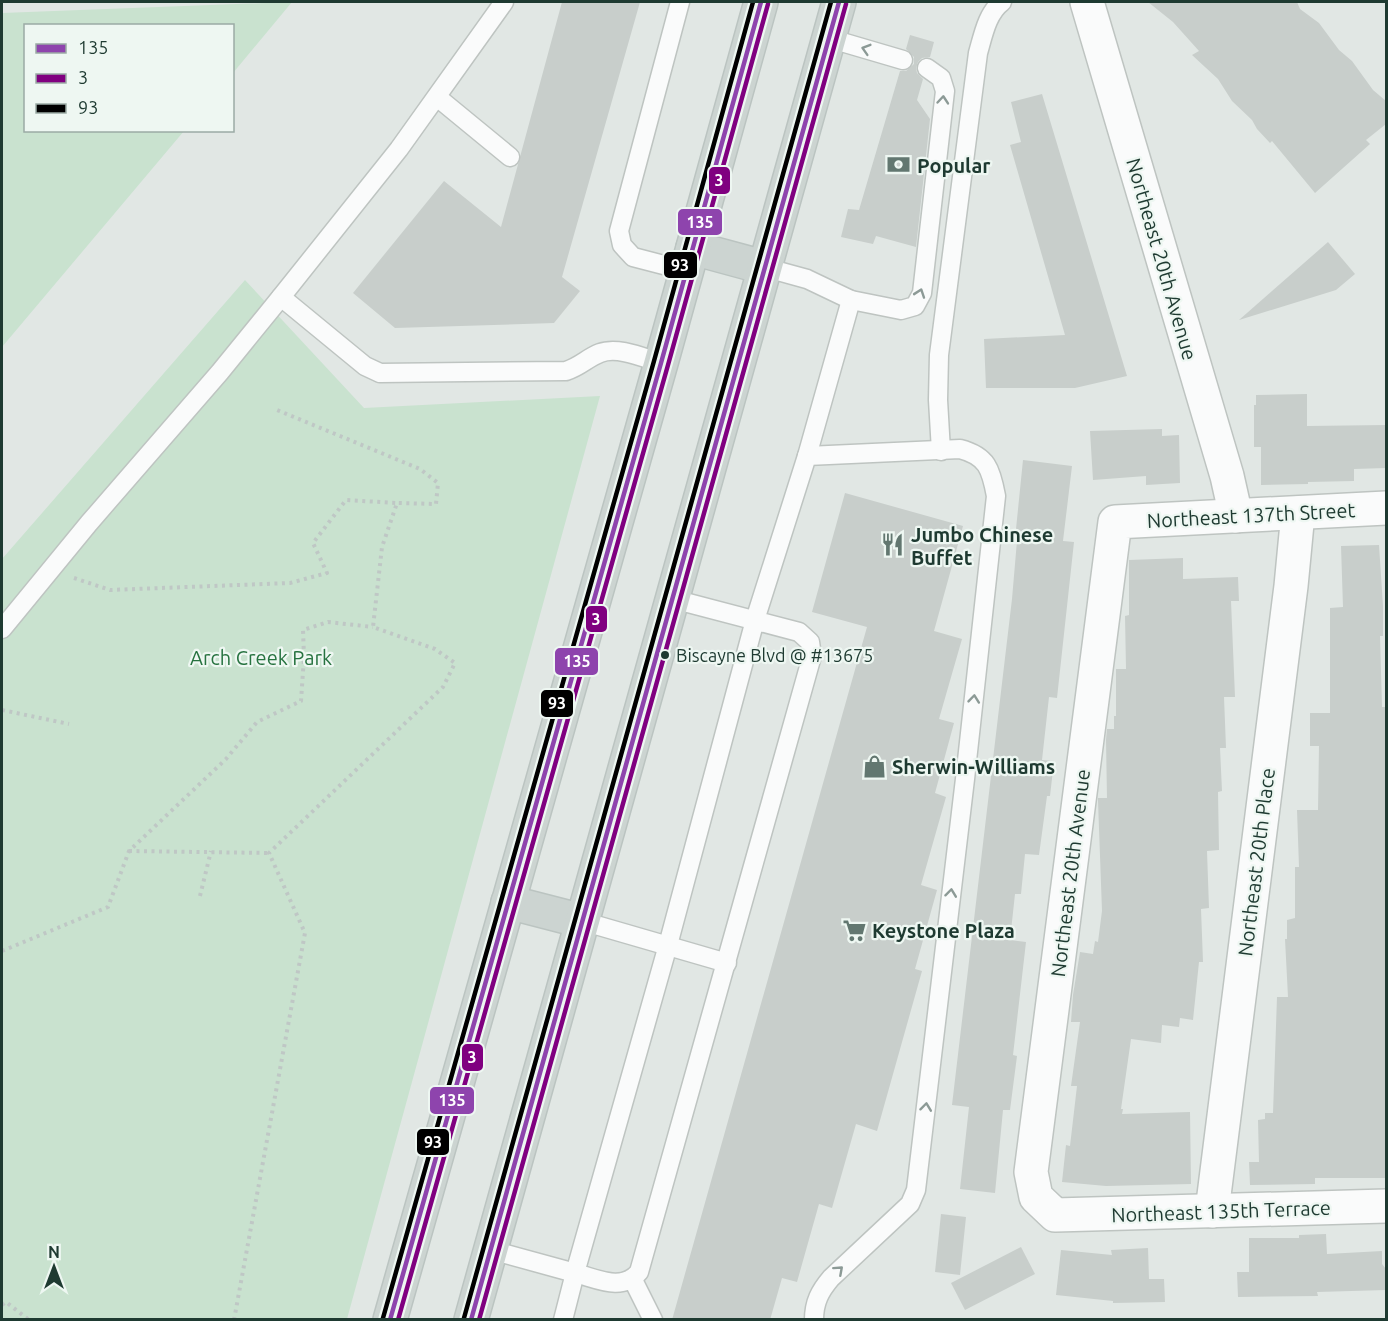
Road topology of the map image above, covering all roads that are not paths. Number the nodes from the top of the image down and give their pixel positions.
1 (504, 2) edge
2 (680, 2) edge
3 (761, 2) edge
4 (839, 2) edge
5 (1002, 2) edge
6 (1087, 2) edge
7 (828, 38) junction
8 (903, 60) dead end
9 (927, 68) dead end
10 (437, 97) junction
11 (510, 158) dead end
12 (690, 260) junction
13 (763, 267) junction
14 (281, 297) junction
15 (851, 300) junction
16 (661, 363) junction
17 (942, 451) junction
18 (807, 456) junction
19 (1386, 508) edge
20 (1298, 513) junction
21 (1236, 516) junction
22 (1115, 522) joint
23 (673, 598) junction
24 (755, 620) junction
25 (2, 629) edge
26 (508, 902) junction
27 (582, 921) junction
28 (668, 945) junction
29 (728, 963) junction
30 (1386, 1206) edge
31 (1212, 1211) junction
32 (1055, 1215) joint
33 (491, 1250) junction
34 (575, 1273) junction
35 (633, 1280) junction
36 (390, 1320) edge
37 (471, 1320) edge
38 (563, 1320) edge
39 (653, 1320) edge
40 (814, 1320) edge

1 - 10 lane
2 - 12 lane
3 - 12 main road
4 - 7 main road
5 - 17 lane
6 - 21 street, Northeast 20th Avenue
8 -> 7 lane
7 - 13 main road
15 -> 9 lane
10 - 11 lane
10 - 14 lane
12 - 13 main road
12 - 16 main road
13 - 15 lane
13 - 23 main road
14 - 16 lane
14 - 25 lane
15 - 18 lane
16 - 26 main road
17 - 18 lane
40 -> 17 lane
18 - 24 lane
19 - 20 street, Northeast 137th Street
20 - 21 street, Northeast 137th Street
20 - 31 street, Northeast 20th Place
21 - 22 street, Northeast 137th Street
22 - 32 street, Northeast 20th Avenue
23 - 24 lane
23 - 27 main road
24 - 28 lane
24 - 29 lane
26 - 27 main road
26 - 36 main road
27 - 28 lane
27 - 33 main road
28 - 29 lane
28 - 34 lane
29 - 35 lane
30 - 31 street, Northeast 135th Terrace
31 - 32 street, Northeast 135th Terrace
33 - 34 lane
33 - 37 main road
34 - 35 lane
34 - 38 lane
35 - 39 lane

